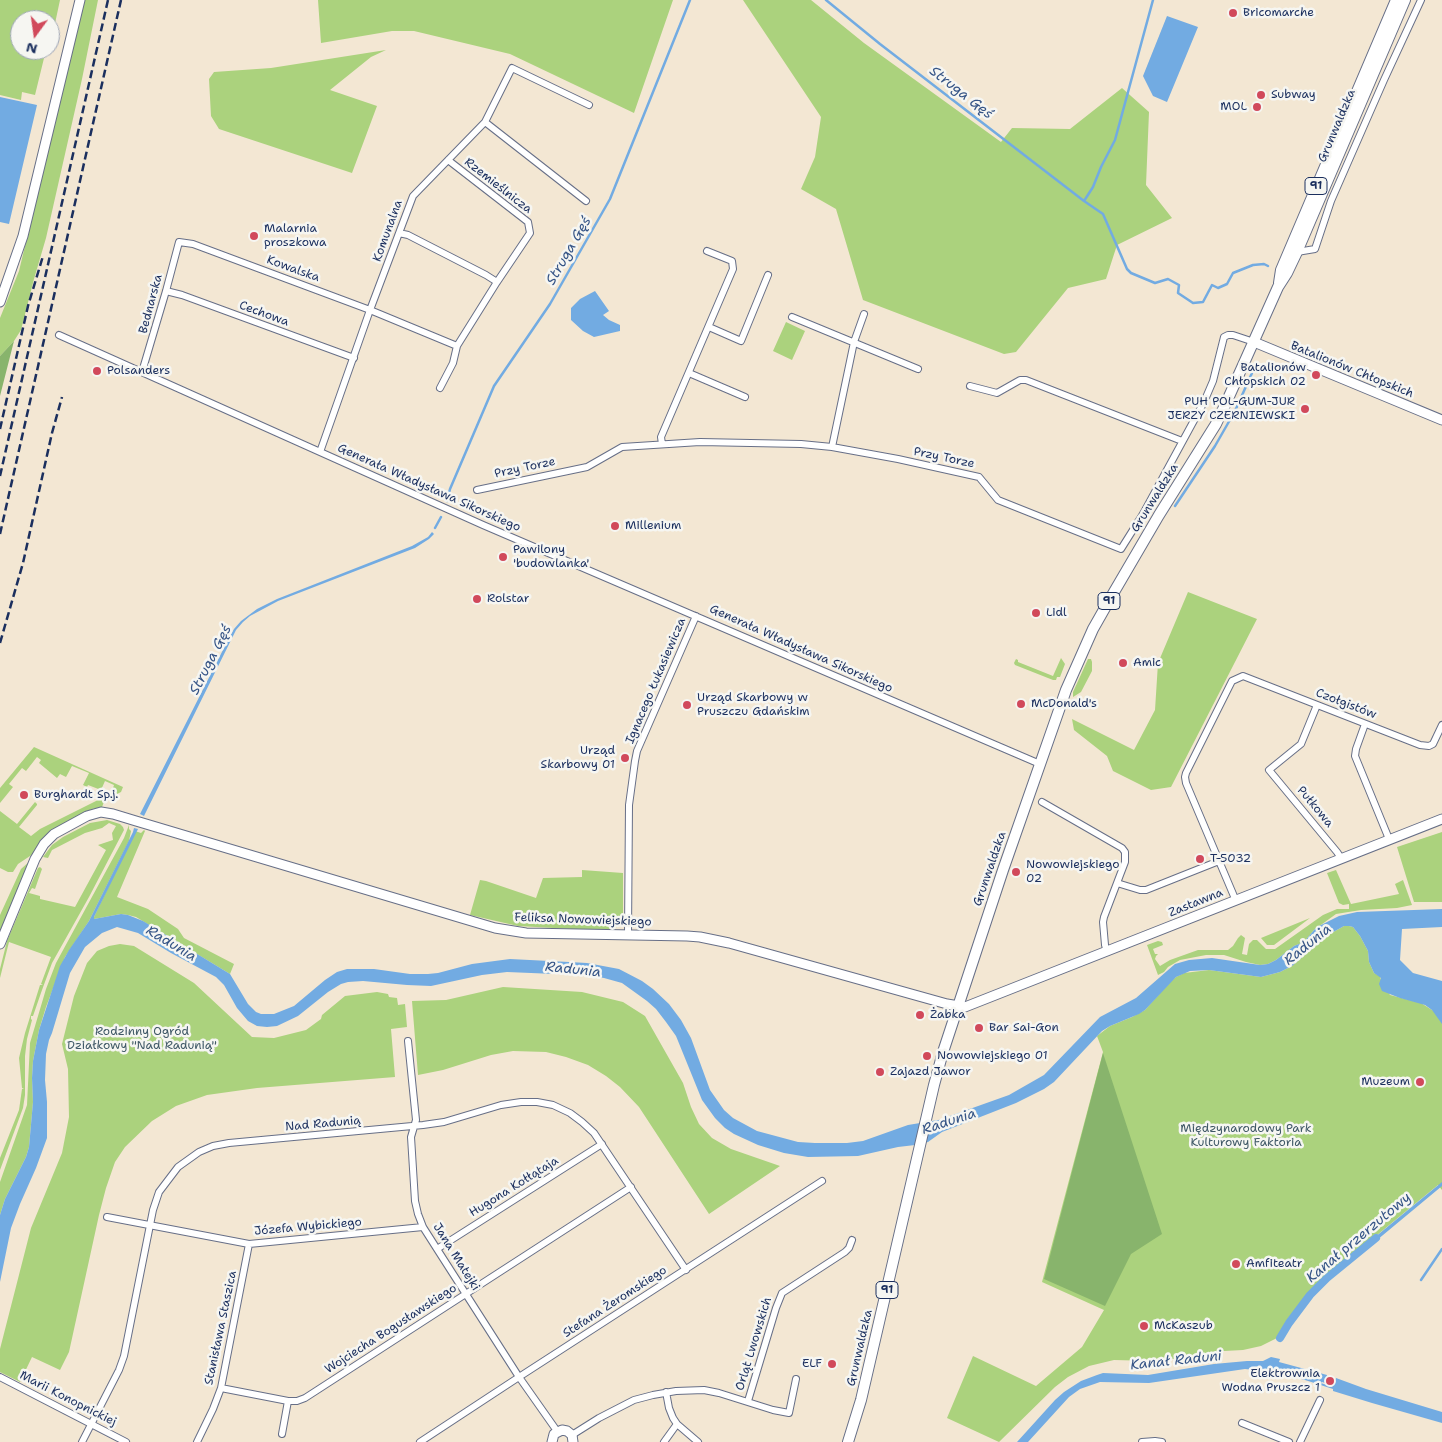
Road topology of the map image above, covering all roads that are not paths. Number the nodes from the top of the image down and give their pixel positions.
1 (80, 0) edge
2 (1396, 0) edge
3 (1405, 0) edge
4 (1421, 0) edge
5 (589, 105) dead end
6 (485, 122) junction
7 (448, 160) junction
8 (586, 201) dead end
9 (399, 233) junction
10 (179, 242) joint
11 (707, 251) dead end
12 (1297, 252) junction
13 (768, 275) dead end
14 (497, 282) junction
15 (1278, 287) junction
16 (166, 291) junction
17 (0, 302) edge
18 (370, 310) junction
19 (864, 314) dead end
20 (792, 317) dead end
21 (709, 327) junction
22 (60, 334) dead end
23 (854, 342) junction
24 (1254, 342) junction
25 (457, 346) junction
26 (354, 358) junction
27 (918, 369) dead end
28 (142, 372) junction
29 (689, 373) junction
30 (970, 386) dead end
31 (440, 388) dead end
32 (746, 397) dead end
33 (1442, 420) edge
34 (1182, 442) junction
35 (662, 444) junction
36 (832, 447) junction
37 (320, 452) junction
38 (476, 490) dead end
39 (1121, 549) joint
40 (696, 616) junction
41 (1317, 704) junction
42 (1366, 724) junction
43 (1442, 726) edge
44 (1040, 764) junction
45 (1042, 802) dead end
46 (1442, 819) edge
47 (1389, 839) junction
48 (1341, 858) junction
49 (1218, 861) junction
50 (1117, 883) junction
51 (1236, 900) junction
52 (628, 934) junction
53 (0, 944) edge
54 (1107, 952) junction
55 (958, 1006) junction
56 (408, 1041) dead end
57 (414, 1127) junction
58 (602, 1144) junction
59 (822, 1181) dead end
60 (630, 1187) junction
61 (107, 1216) dead end
62 (150, 1225) junction
63 (423, 1227) junction
64 (852, 1240) dead end
65 (250, 1244) junction
66 (437, 1249) junction
67 (686, 1270) junction
68 (466, 1294) junction
69 (519, 1377) junction
70 (0, 1378) edge
71 (796, 1379) dead end
72 (221, 1388) junction
73 (666, 1392) junction
74 (1320, 1400) dead end
75 (288, 1401) junction
76 (748, 1401) junction
77 (91, 1423) junction
78 (1242, 1423) dead end
79 (677, 1424) junction
80 (557, 1432) junction
81 (282, 1434) dead end
82 (572, 1438) edge
83 (82, 1442) edge
84 (126, 1442) edge
85 (197, 1442) edge
86 (420, 1442) edge
87 (552, 1442) edge
88 (664, 1442) edge
89 (698, 1442) edge
90 (848, 1442) edge
91 (1142, 1442) edge
92 (1162, 1442) edge
93 (1289, 1442) edge
94 (1300, 1442) edge

1 - 17 street
2 - 15 main road, Grunwaldzka / 91
3 - 12 main road, Grunwaldzka / 91
4 - 12 street
5 - 6 street, Komunalna
6 - 7 street, Komunalna
6 - 8 street
7 - 9 street, Komunalna
7 - 14 street, Rzemieślnicza
9 - 14 street
9 - 18 street, Komunalna
10 - 16 street, Bednarska
10 - 18 street, Kowalska
11 - 21 street
12 - 15 main road, Grunwaldzka / 91
13 - 21 street
14 - 25 street, Rzemieślnicza
15 - 24 main road, Grunwaldzka / 91
16 - 26 street, Cechowa
16 - 28 street, Bednarska
18 - 25 street
18 - 26 street, Komunalna
19 - 23 street
20 - 23 street
21 - 29 street
22 - 28 street, Generała Władysława Sikorskiego
23 - 27 street
23 - 36 street
24 - 33 street, Batalionów Chłopskich
24 - 34 street, Grunwaldzka
24 - 44 main road, Grunwaldzka / 91
25 - 31 street, Rzemieślnicza
26 - 37 street, Komunalna
28 - 37 street, Generała Władysława Sikorskiego
29 - 32 street
29 - 35 street
30 - 34 street
34 - 39 street, Grunwaldzka
35 - 36 street, Przy Torze
35 - 38 street, Przy Torze
36 - 39 street, Przy Torze
37 - 40 street, Generała Władysława Sikorskiego
40 - 44 street, Generała Władysława Sikorskiego
40 - 52 street, Ignacego Łukasiewicza
41 - 42 street, Czołgistów
41 - 48 street, Pułkowa
41 - 49 street, Czołgistów
42 - 43 street, Czołgistów
42 - 47 street
44 - 55 main road, Grunwaldzka / 91
45 - 50 street
46 - 47 street, Zastawna
47 - 48 street, Zastawna
48 - 51 street, Zastawna
49 - 50 street
49 - 51 street
50 - 54 street
51 - 54 street, Zastawna
52 - 53 street, Feliksa Nowowiejskiego
52 - 55 street, Feliksa Nowowiejskiego
54 - 55 street, Zastawna
55 - 90 main road, Grunwaldzka / 91
56 - 57 street, Jana Matejki
57 - 58 street, Nad Radunią
57 - 62 street, Nad Radunią
57 - 63 street, Jana Matejki
58 - 60 street, Nad Radunią
58 - 66 street, Hugona Kołłątaja
59 - 67 street, Stefana Żeromskiego
60 - 67 street, Nad Radunią
60 - 68 street, Wojciecha Bogusławskiego
61 - 62 street, Józefa Wybickiego
62 - 65 street, Józefa Wybickiego
62 - 77 street, Nad Radunią
63 - 65 street, Józefa Wybickiego
63 - 66 street, Jana Matejki
64 - 76 street, Orląt Lwowskich
65 - 72 street, Stanisława Staszica
66 - 68 street, Jana Matejki
67 - 69 street, Stefana Żeromskiego
68 - 69 street, Jana Matejki
68 - 75 street, Wojciecha Bogusławskiego
69 - 80 street, Jana Matejki
69 - 86 street, Stefana Żeromskiego
70 - 77 street, Marii Konopnickiej
71 - 76 street
72 - 75 street, Wojciecha Bogusławskiego
72 - 85 street, Stanisława Staszica
73 - 76 street
73 - 79 street
73 - 82 street
74 - 94 street
75 - 81 street
77 - 83 street, Nad Radunią
77 - 84 street, Marii Konopnickiej
78 - 93 street
79 - 88 street
79 - 89 street
80 - 82 street
80 - 87 street
91 - 92 street

